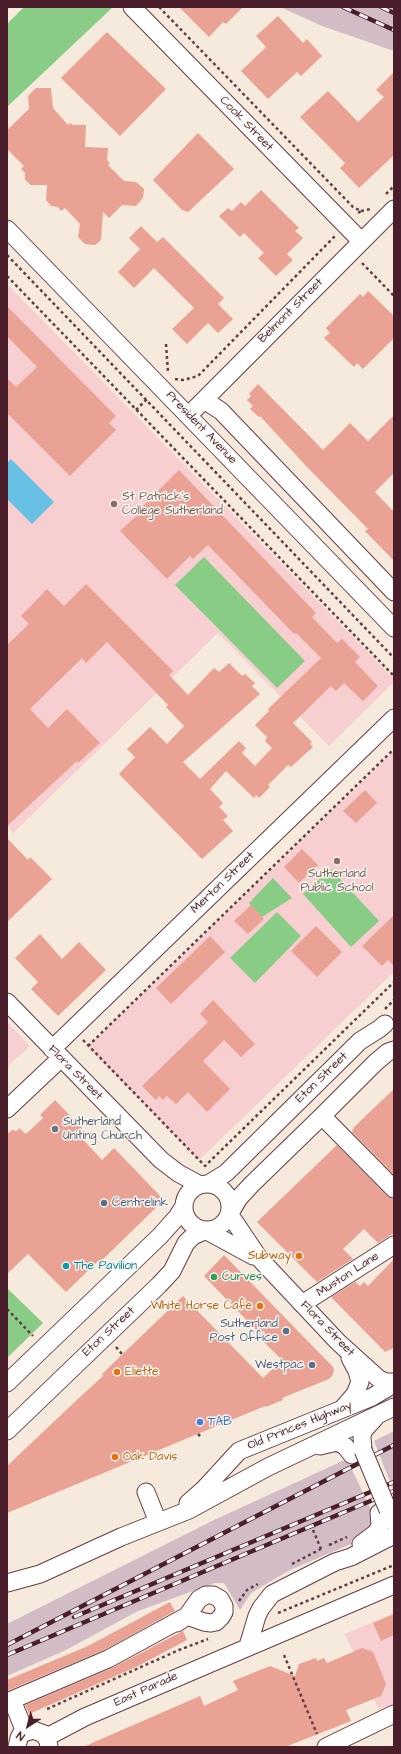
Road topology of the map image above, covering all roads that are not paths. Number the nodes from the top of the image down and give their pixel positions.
1 (132, 7) edge
2 (394, 209) edge
3 (7, 228) edge
4 (356, 246) junction
5 (204, 400) junction
6 (189, 415) junction
7 (394, 592) edge
8 (391, 618) edge
9 (394, 718) edge
10 (7, 1002) edge
11 (390, 1017) edge
12 (394, 1049) edge
13 (56, 1053) junction
14 (7, 1109) edge
15 (322, 1116) junction
16 (161, 1160) junction
17 (204, 1184) junction
18 (394, 1189) edge
19 (184, 1203) junction
20 (230, 1214) junction
21 (206, 1231) junction
22 (394, 1245) edge
23 (266, 1266) junction
24 (302, 1304) junction
25 (338, 1342) junction
26 (7, 1383) edge
27 (394, 1383) edge
28 (339, 1410) junction
29 (388, 1410) edge
30 (7, 1431) edge
31 (246, 1448) junction
32 (358, 1452) junction
33 (282, 1460) junction
34 (146, 1492) dead end
35 (387, 1515) edge
36 (158, 1522) junction
37 (394, 1535) edge
38 (335, 1562) junction
39 (7, 1583) edge
40 (394, 1585) edge
41 (187, 1616) dead end
42 (248, 1646) junction
43 (9, 1701) edge
44 (394, 1714) edge
45 (25, 1732) junction
46 (48, 1742) edge
47 (323, 1744) edge
48 (17, 1747) edge

1 - 4 street, Cook Street
2 - 4 street, Belmont Street
3 - 6 street, President Avenue
4 - 5 street, Belmont Street
5 - 6 street, Belmont Street
5 - 7 street
6 - 8 street, President Avenue
9 - 13 street, Merton Street
10 - 13 street, Flora Street
11 - 12 street
11 - 17 street, Eton Street
12 - 15 street
13 - 14 street, Merton Street
13 - 16 street, Flora Street
15 - 18 street
15 - 20 street
16 - 17 street, Flora Street
16 - 19 street, Flora Street
17 - 19 street
17 - 20 street
19 - 21 street
19 - 26 street
20 - 21 street
20 - 23 street, Flora Street
21 - 23 street, Flora Street
21 - 30 street, Eton Street
22 - 24 street, Muston Lane
23 - 24 street, Flora Street
24 - 25 street, Flora Street
25 - 27 street, Flora Street
25 - 28 street
27 - 28 street, Old Princes Highway
28 - 31 street, Old Princes Highway
29 - 32 street
29 - 33 street, Old Princes Highway
31 - 33 street
31 - 36 street, Old Princes Highway
32 - 33 street
32 - 35 street, bridge
33 - 36 street, Old Princes Highway
34 - 36 street
35 - 38 street
36 - 39 street, Old Princes Highway
37 - 38 street
38 - 42 street
40 - 42 street, East Parade
41 - 43 street
42 - 46 street, East Parade
43 - 45 street
44 - 47 street
45 - 46 street
45 - 48 street

